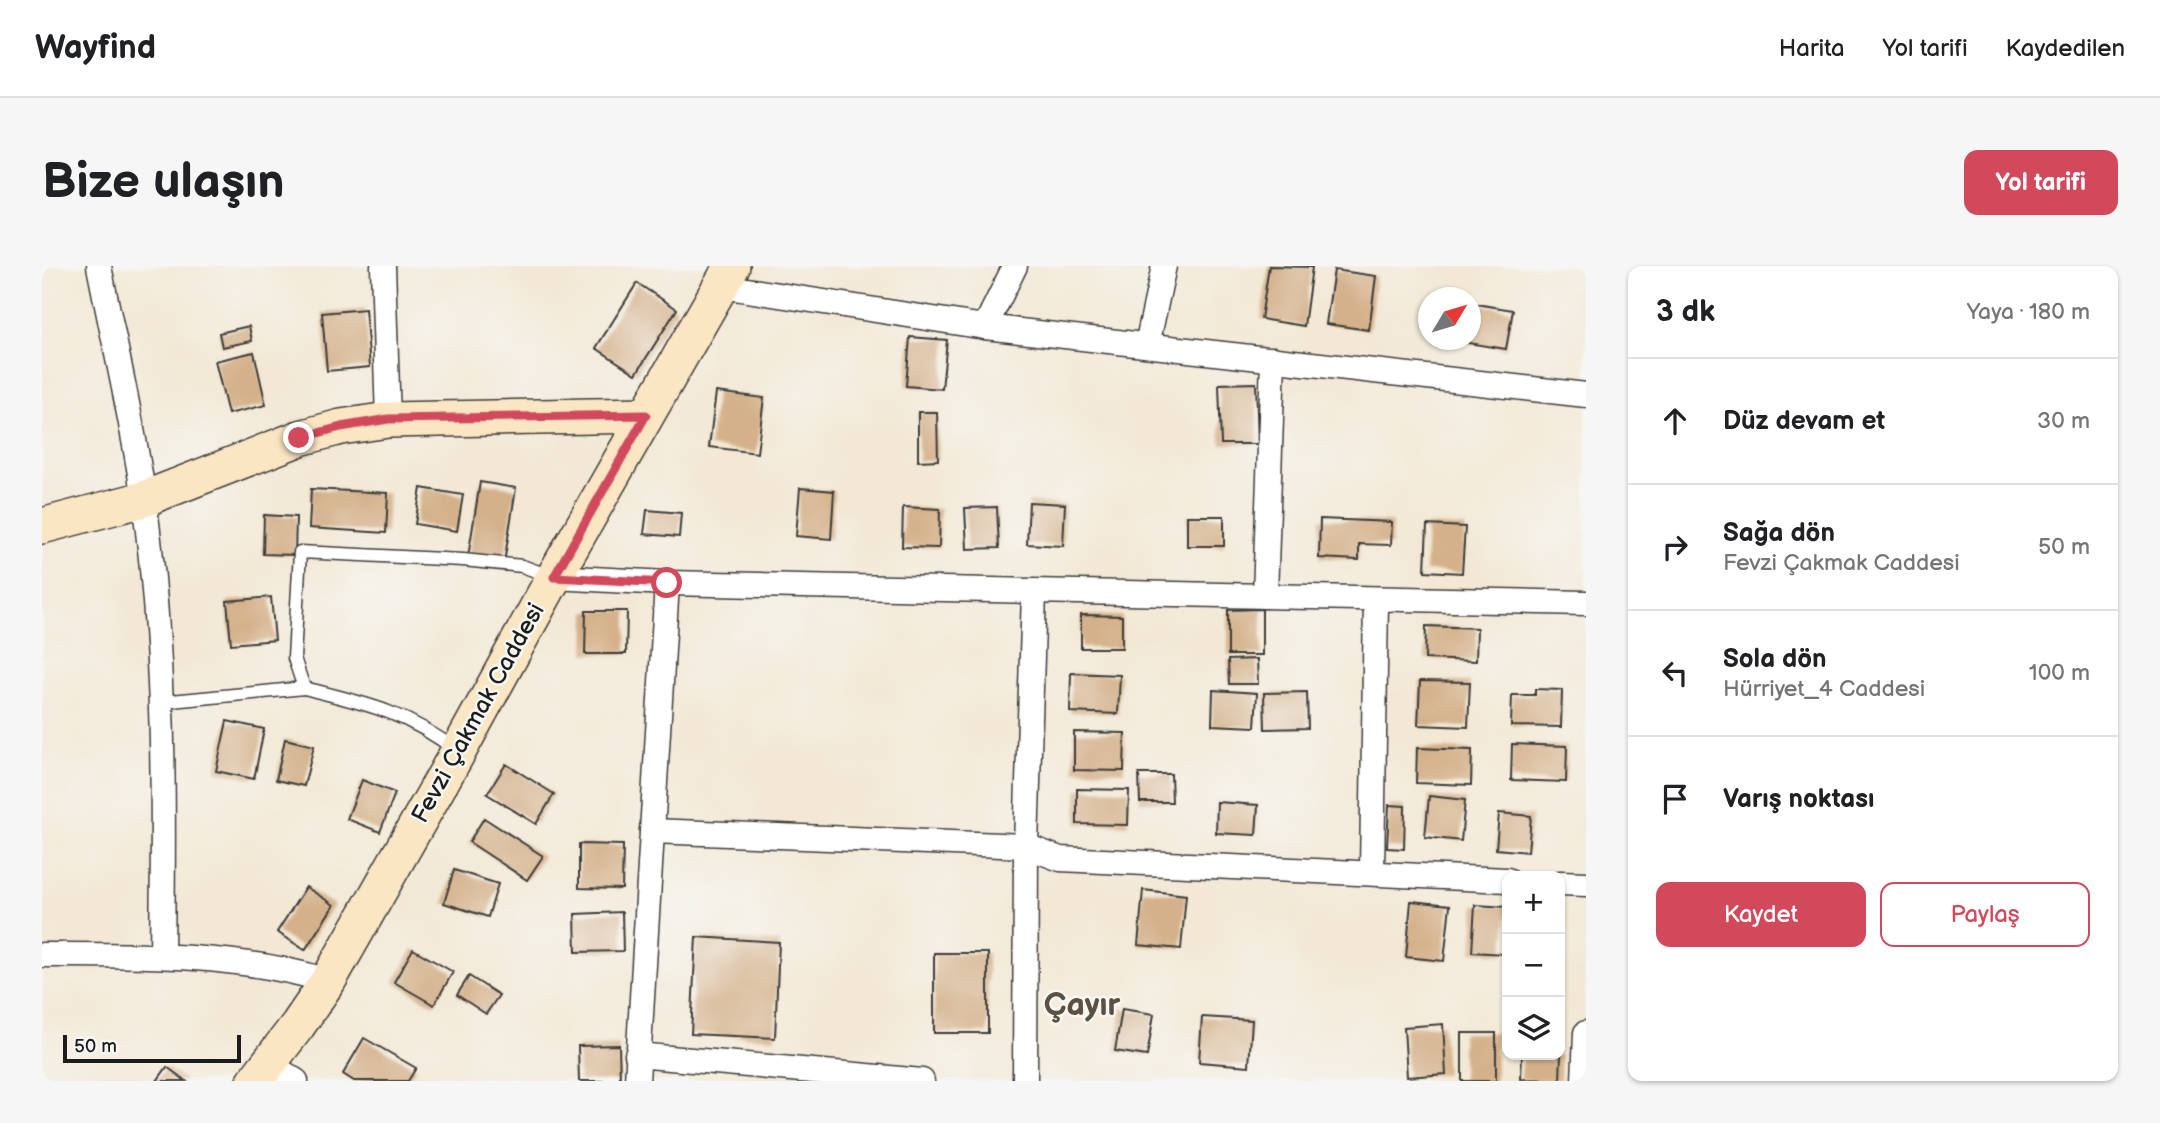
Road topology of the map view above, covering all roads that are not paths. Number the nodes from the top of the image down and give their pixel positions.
1 (99, 266) edge
2 (383, 266) edge
3 (1015, 266) edge
4 (1164, 266) edge
5 (727, 276) edge
6 (985, 327) junction
7 (1147, 345) junction
8 (1273, 359) junction
9 (1586, 395) edge
10 (646, 415) junction
11 (388, 419) junction
12 (144, 499) junction
13 (42, 526) edge
14 (554, 577) junction
15 (667, 583) junction
16 (1034, 592) junction
17 (1265, 597) junction
18 (1376, 599) junction
19 (1586, 603) edge
20 (304, 688) junction
21 (161, 702) junction
22 (458, 752) junction
23 (652, 831) junction
24 (1026, 846) junction
25 (1372, 872) junction
26 (1502, 880) edge
27 (1565, 883) edge
28 (1586, 884) edge
29 (42, 955) edge
30 (162, 956) junction
31 (328, 981) junction
32 (1586, 1036) edge
33 (637, 1055) junction
34 (274, 1075) edge
35 (637, 1081) edge
36 (922, 1081) edge
37 (1025, 1081) edge
38 (1584, 1081) edge

1 - 12 street
2 - 11 street
3 - 6 street
4 - 7 street
5 - 6 street
5 - 10 main road, Fevzi Çakmak Caddesi
6 - 7 street
7 - 8 street
8 - 9 street
8 - 17 street
10 - 11 main road
10 - 14 main road, Fevzi Çakmak Caddesi
11 - 12 main road
12 - 13 main road
12 - 21 street
14 - 15 street
14 - 20 lane
14 - 22 main road, Fevzi Çakmak Caddesi
15 - 16 street
15 - 23 street
16 - 17 street
16 - 24 street
17 - 18 street
18 - 19 street
18 - 25 street
20 - 21 lane
20 - 22 lane
21 - 30 street
22 - 31 main road, Fevzi Çakmak Caddesi
23 - 24 street
23 - 33 street
24 - 25 street
24 - 37 street
25 - 26 street
27 - 28 street
29 - 30 street
30 - 31 street
31 - 34 main road, Fevzi Çakmak Caddesi
32 - 38 street
33 - 35 street
33 - 36 street

